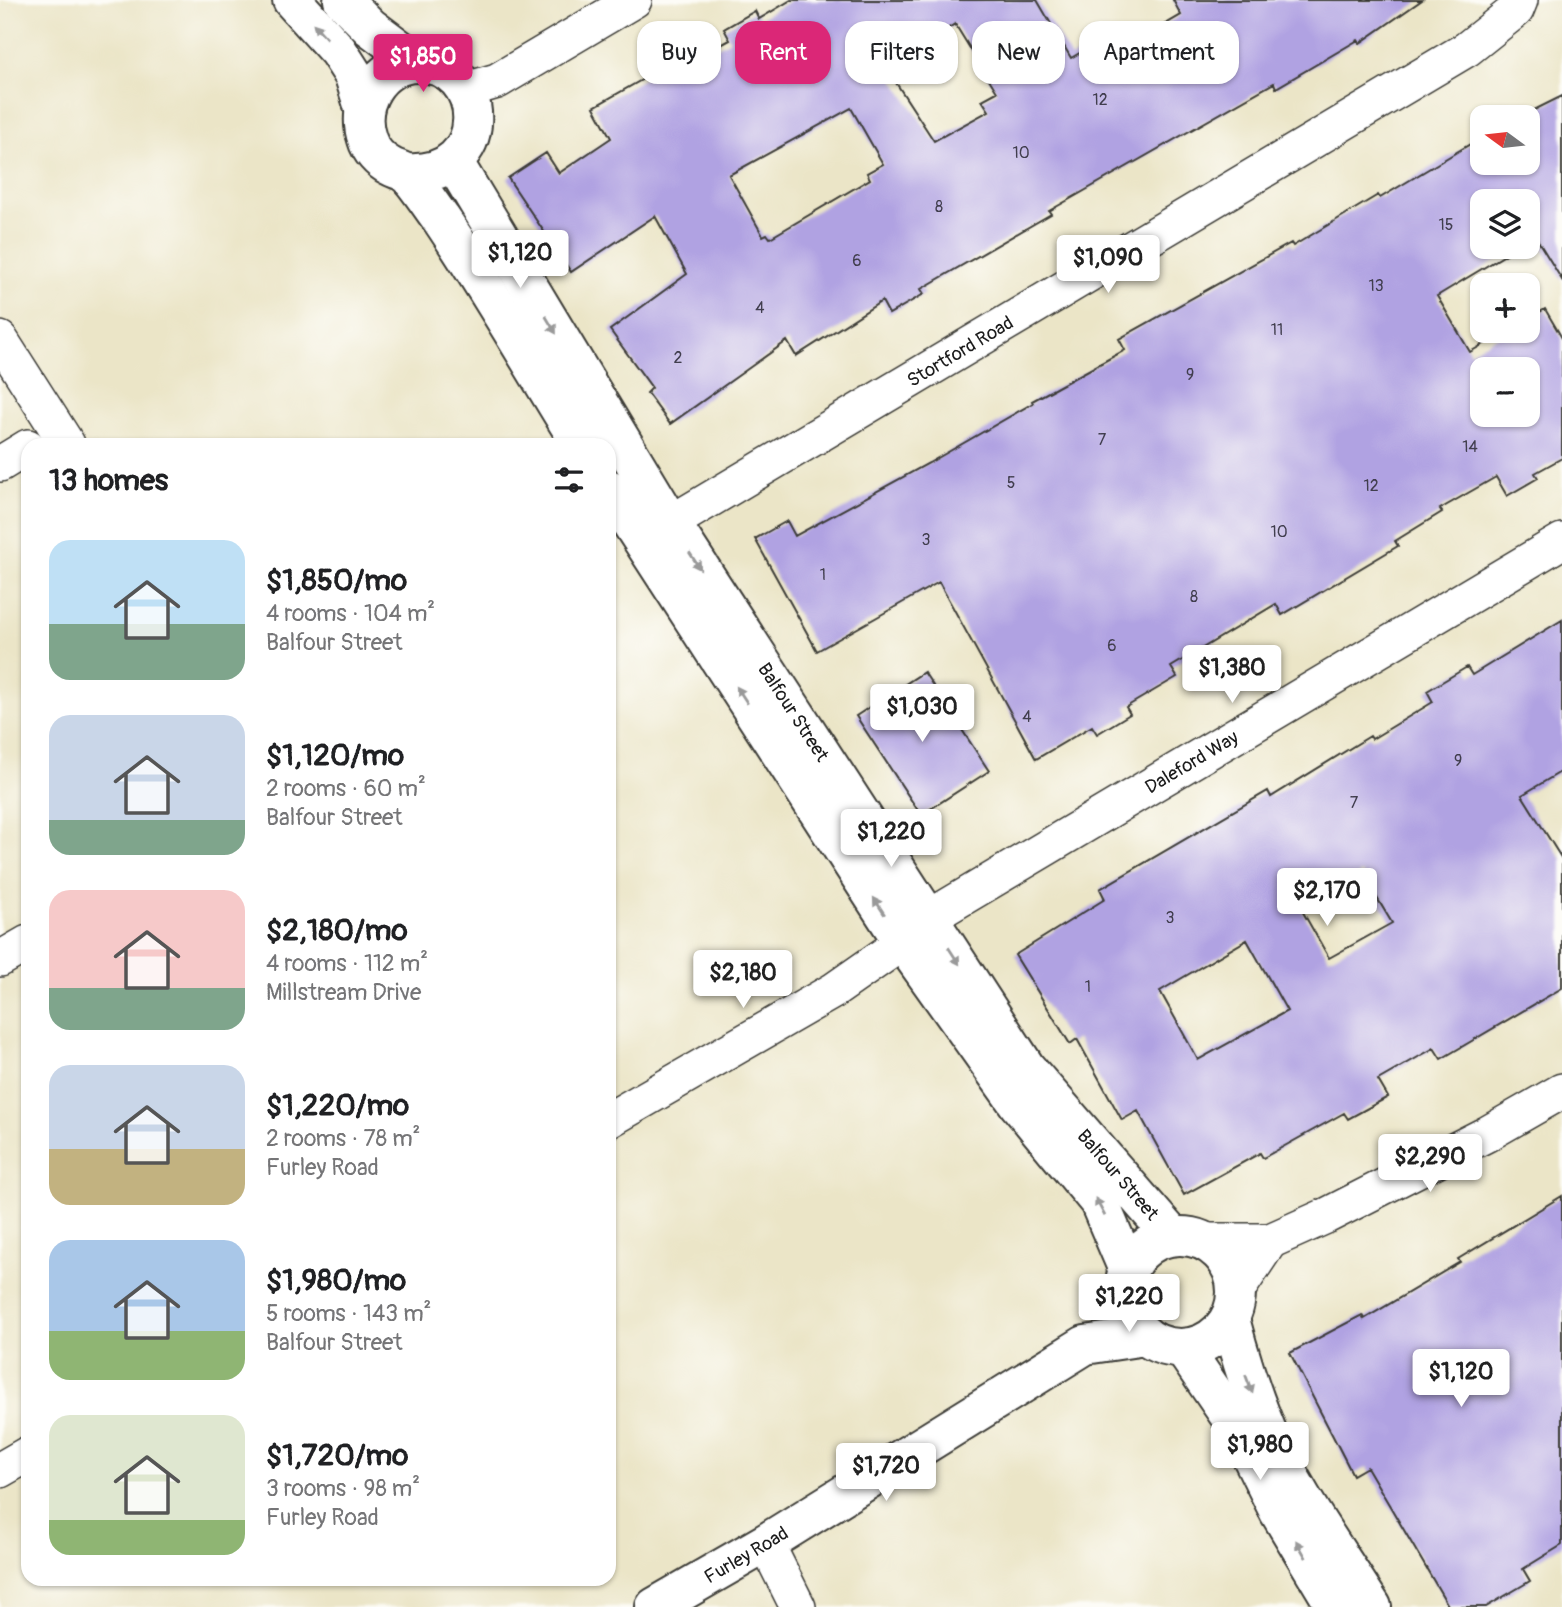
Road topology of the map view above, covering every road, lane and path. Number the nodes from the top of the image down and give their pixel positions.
1 (292, 0) edge
2 (343, 0) edge
3 (634, 0) edge
4 (1520, 0) edge
5 (418, 63) junction
6 (466, 90) junction
7 (364, 108) junction
8 (453, 161) junction
9 (406, 173) junction
10 (0, 339) edge
11 (52, 438) edge
12 (577, 438) edge
13 (605, 438) edge
14 (21, 451) edge
15 (616, 459) edge
16 (0, 464) edge
17 (616, 495) edge
18 (656, 532) junction
19 (1562, 541) edge
20 (916, 929) junction
21 (21, 947) edge
22 (0, 959) edge
23 (1562, 1091) edge
24 (616, 1116) edge
25 (1188, 1239) junction
26 (1270, 1241) junction
27 (1126, 1279) junction
28 (1233, 1305) junction
29 (1145, 1336) junction
30 (1085, 1345) junction
31 (1183, 1348) junction
32 (21, 1458) edge
33 (0, 1470) edge
34 (766, 1543) junction
35 (655, 1607) edge
36 (798, 1607) edge
37 (1336, 1607) edge
38 (1372, 1607) edge

7 -> 1 street
2 - 5 street
3 - 6 street
4 - 18 street, Stortford Road
5 - 6 street
5 - 7 street
6 - 8 street
7 - 9 street
8 - 9 street
8 -> 13 street, Balfour Street
9 - 12 street
10 - 11 street
14 - 16 street
15 -> 18 street, Balfour Street
17 - 18 street, Balfour Street
18 - 20 street, Balfour Street
19 - 20 street, Daleford Way
20 - 24 street, Daleford Way
20 -> 25 street, Balfour Street
27 -> 20 street, Balfour Street
21 - 22 street
23 - 26 street
25 - 26 street
25 - 27 street, Balfour Street
25 - 28 street, Balfour Street
26 - 28 street
27 - 29 street, Balfour Street
27 - 30 street, Furley Road
28 - 31 street
28 -> 38 street, Balfour Street
29 - 30 street, Furley Road
29 - 31 street
30 - 34 street, Furley Road
37 -> 31 street
32 - 33 street
34 - 35 street, Furley Road
34 - 36 street

